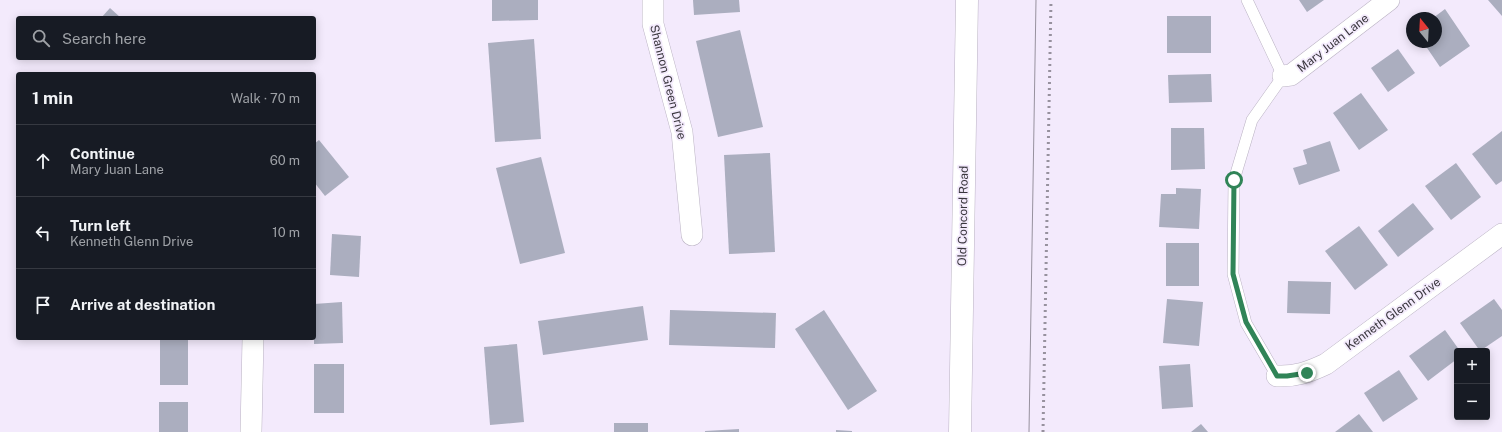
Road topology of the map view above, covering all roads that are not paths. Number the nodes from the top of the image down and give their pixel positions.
1 (653, 0) edge
2 (967, 0) edge
3 (1247, 0) edge
4 (1389, 0) edge
5 (1283, 76) junction
6 (1502, 234) edge
7 (692, 235) dead end
8 (252, 340) edge
9 (1277, 376) joint
10 (251, 432) edge
11 (960, 432) edge

1 - 7 street, Shannon Green Drive
2 - 11 street, Old Concord Road
3 - 5 lane
4 - 5 street, Mary Juan Lane
5 - 9 lane, Mary Juan Lane
6 - 9 street, Kenneth Glenn Drive
8 - 10 street

